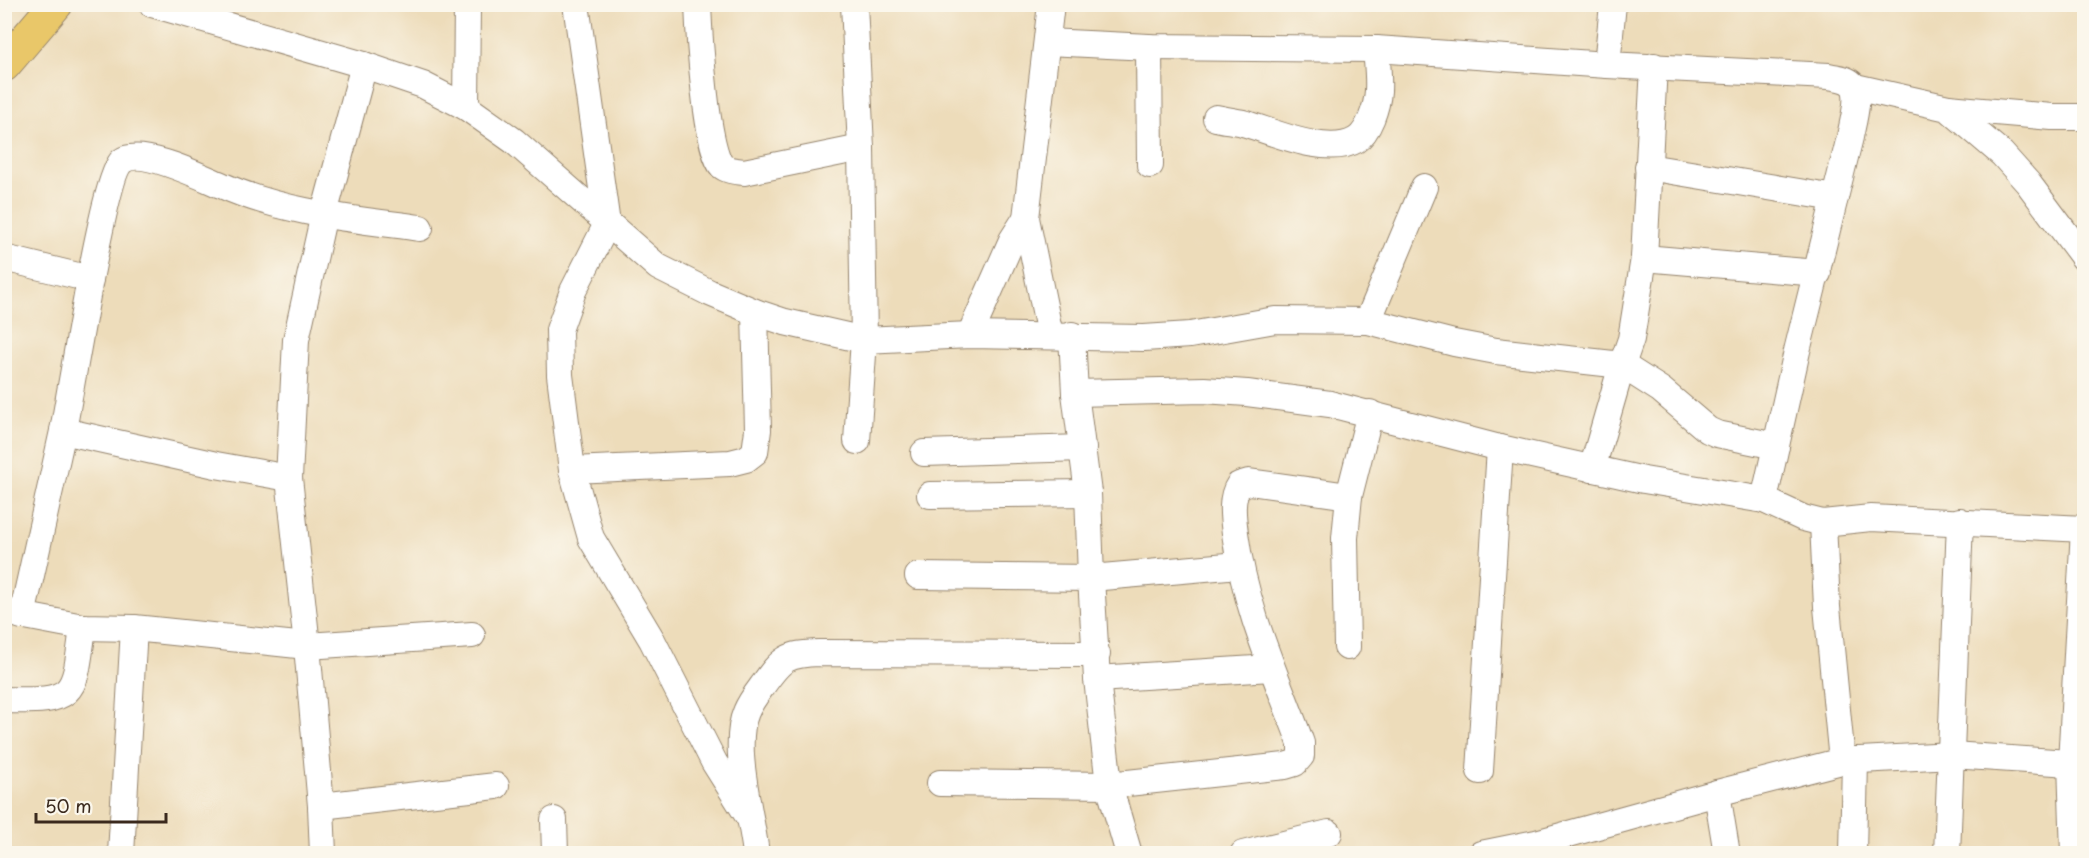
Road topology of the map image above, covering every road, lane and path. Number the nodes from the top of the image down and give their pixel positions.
1 (56, 4) edge
2 (152, 4) edge
3 (467, 4) edge
4 (576, 4) edge
5 (698, 4) edge
6 (854, 4) edge
7 (1052, 4) edge
8 (1613, 4) edge
9 (1047, 42) junction
10 (1149, 47) junction
11 (1376, 49) junction
12 (4, 65) edge
13 (364, 65) junction
14 (1606, 65) junction
15 (1654, 66) junction
16 (1855, 87) junction
17 (466, 106) junction
18 (1948, 108) junction
19 (2085, 117) edge
20 (1216, 118) dead end
21 (861, 148) junction
22 (1150, 165) dead end
23 (1648, 167) junction
24 (1424, 187) dead end
25 (1835, 198) junction
26 (324, 214) junction
27 (1026, 218) junction
28 (607, 224) junction
29 (420, 228) dead end
30 (4, 258) edge
31 (1644, 258) junction
32 (2085, 258) edge
33 (1818, 273) junction
34 (90, 279) junction
35 (756, 312) junction
36 (1368, 321) junction
37 (970, 335) junction
38 (1061, 335) junction
39 (864, 340) junction
40 (1622, 366) junction
41 (1075, 393) junction
42 (1370, 413) junction
43 (63, 431) junction
44 (857, 441) dead end
45 (1776, 446) junction
46 (1083, 448) junction
47 (1500, 448) junction
48 (924, 453) dead end
49 (1592, 469) junction
50 (572, 470) junction
51 (289, 478) junction
52 (1088, 493) junction
53 (930, 495) dead end
54 (1349, 496) junction
55 (1764, 500) junction
56 (1960, 521) junction
57 (1823, 523) junction
58 (2084, 529) edge
59 (1239, 565) junction
60 (918, 576) dead end
61 (1091, 578) junction
62 (13, 614) edge
63 (83, 627) junction
64 (134, 628) junction
65 (472, 635) dead end
66 (307, 646) junction
67 (1347, 647) dead end
68 (1097, 666) junction
69 (1271, 668) junction
70 (4, 700) edge
71 (1952, 755) junction
72 (1849, 761) junction
73 (2078, 763) edge
74 (1480, 771) dead end
75 (940, 783) dead end
76 (1110, 785) junction
77 (496, 786) dead end
78 (1717, 793) junction
79 (321, 806) junction
80 (750, 819) junction
81 (554, 820) dead end
82 (1329, 833) dead end
83 (1536, 848) edge
84 (121, 854) edge
85 (323, 854) edge
86 (555, 854) edge
87 (756, 854) edge
88 (1129, 854) edge
89 (1243, 854) edge
90 (1481, 854) edge
91 (1726, 854) edge
92 (1853, 854) edge
93 (1947, 854) edge
94 (2074, 854) edge

1 - 12 main road
2 - 13 street
3 - 17 street
4 - 28 street
5 - 21 street
6 - 21 street
7 - 9 street
8 - 14 street
9 - 10 street
9 - 27 street
10 - 11 street
10 - 22 street
11 - 14 street
11 - 20 street
13 - 17 street
13 - 26 street
14 - 15 street
15 - 16 street
15 - 23 street
16 - 18 street
16 - 25 street
17 - 28 street
18 - 19 street
18 - 32 street
21 - 39 street
23 - 25 street
23 - 31 street
24 - 36 street
25 - 33 street
26 - 29 street
26 - 34 street
26 - 51 street
27 - 37 street
27 - 38 street
28 - 35 street
28 - 50 street
30 - 34 street
31 - 33 street
31 - 40 street
33 - 45 street
34 - 43 street
35 - 39 street
35 - 50 street
36 - 38 street
36 - 40 street
37 - 38 street
37 - 39 street
38 - 41 street
39 - 44 street
40 - 45 street
40 - 49 street
41 - 42 street
41 - 46 street
42 - 47 street
42 - 54 street
43 - 51 street
43 - 62 street
45 - 55 street
46 - 48 street
46 - 52 street
47 - 49 street
47 - 74 street
49 - 55 street
50 - 80 street
51 - 66 street
52 - 53 street
52 - 61 street
54 - 59 street
54 - 67 street
55 - 57 street
56 - 57 street
56 - 58 street
56 - 71 street
57 - 72 street
58 - 73 street
59 - 61 street
59 - 69 street
60 - 61 street
61 - 68 street
62 - 63 street
63 - 64 street
63 - 70 street
64 - 66 street
64 - 84 street
65 - 66 street
66 - 79 street
68 - 69 street
68 - 76 street
68 - 80 street
69 - 76 street
71 - 72 street
71 - 73 street
71 - 93 street
72 - 78 street
72 - 92 street
73 - 94 street
75 - 76 street
76 - 88 street
77 - 79 street
78 - 83 street
78 - 91 street
79 - 85 street
80 - 87 street
81 - 86 street
82 - 89 street
83 - 90 street

